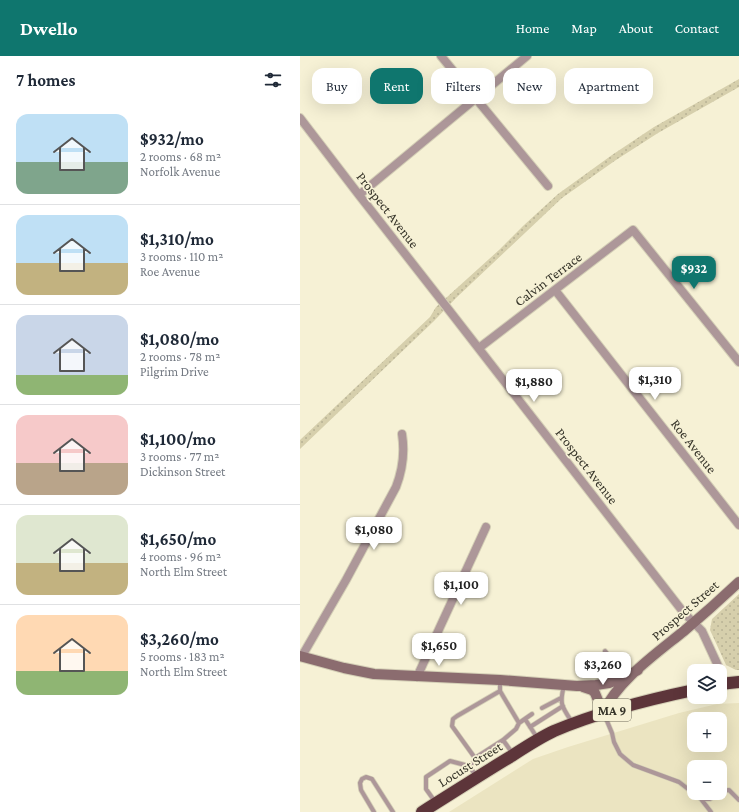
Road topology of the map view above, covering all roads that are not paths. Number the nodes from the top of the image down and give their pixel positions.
1 (441, 56) edge
2 (526, 56) edge
3 (451, 68) edge
4 (495, 82) edge
5 (468, 104) edge
6 (480, 104) edge
7 (300, 118) edge
8 (548, 186) dead end
9 (359, 195) junction
10 (555, 290) junction
11 (479, 348) junction
12 (739, 362) edge
13 (402, 434) dead end
14 (739, 525) edge
15 (486, 527) dead end
16 (739, 582) edge
17 (694, 623) junction
18 (605, 651) dead end
19 (301, 656) edge
20 (717, 664) edge
21 (638, 670) junction
22 (417, 676) junction
23 (625, 677) junction
24 (500, 680) junction
25 (739, 682) edge
26 (727, 683) edge
27 (564, 685) junction
28 (577, 686) junction
29 (687, 691) edge
30 (500, 692) junction
31 (561, 698) junction
32 (563, 706) junction
33 (542, 708) dead end
34 (603, 713) junction
35 (532, 714) dead end
36 (525, 719) junction
37 (519, 723) junction
38 (574, 724) junction
39 (530, 726) junction
40 (503, 740) junction
41 (536, 741) junction
42 (514, 755) junction
43 (475, 758) junction
44 (469, 766) junction
45 (477, 777) junction
46 (687, 788) edge
47 (727, 790) edge
48 (702, 800) edge
49 (739, 800) edge
50 (436, 803) junction
51 (374, 812) edge
52 (393, 812) edge
53 (422, 812) edge
54 (711, 812) edge

1 - 3 street
2 - 4 street
5 - 9 street
6 - 8 street
7 - 9 street, Prospect Avenue
9 - 11 street, Prospect Avenue
10 - 11 street, Calvin Terrace
10 - 12 street, Calvin Terrace
10 - 14 street, Roe Avenue
11 - 17 street, Prospect Avenue
13 - 19 street
15 - 22 street
16 - 17 main road, Prospect Street
17 - 20 street, Prospect Avenue
17 - 21 main road, Prospect Street
18 - 23 lane
19 - 22 main road
21 - 23 main road
21 - 34 main road, Prospect Street
22 - 24 main road
23 - 28 main road
24 - 27 main road
24 - 30 lane
25 - 26 highway
27 - 28 main road
27 - 31 lane
28 - 34 main road
29 - 34 highway, MA 9
30 - 37 lane
30 - 43 lane
31 - 32 lane
31 - 33 lane
32 - 38 lane
32 - 39 lane
34 - 38 highway, MA 9
34 - 46 lane
35 - 36 lane
36 - 37 lane
36 - 39 lane
37 - 40 lane
38 - 41 highway, MA 9
39 - 41 lane
40 - 42 lane
40 - 43 lane
41 - 42 highway, Locust Street / MA 9
42 - 45 highway, Locust Street / MA 9
43 - 44 lane
44 - 45 lane
44 - 50 lane
45 - 50 highway, Locust Street / MA 9
47 - 49 lane
48 - 54 lane
50 - 53 highway, Locust Street / MA 9
51 - 52 lane

